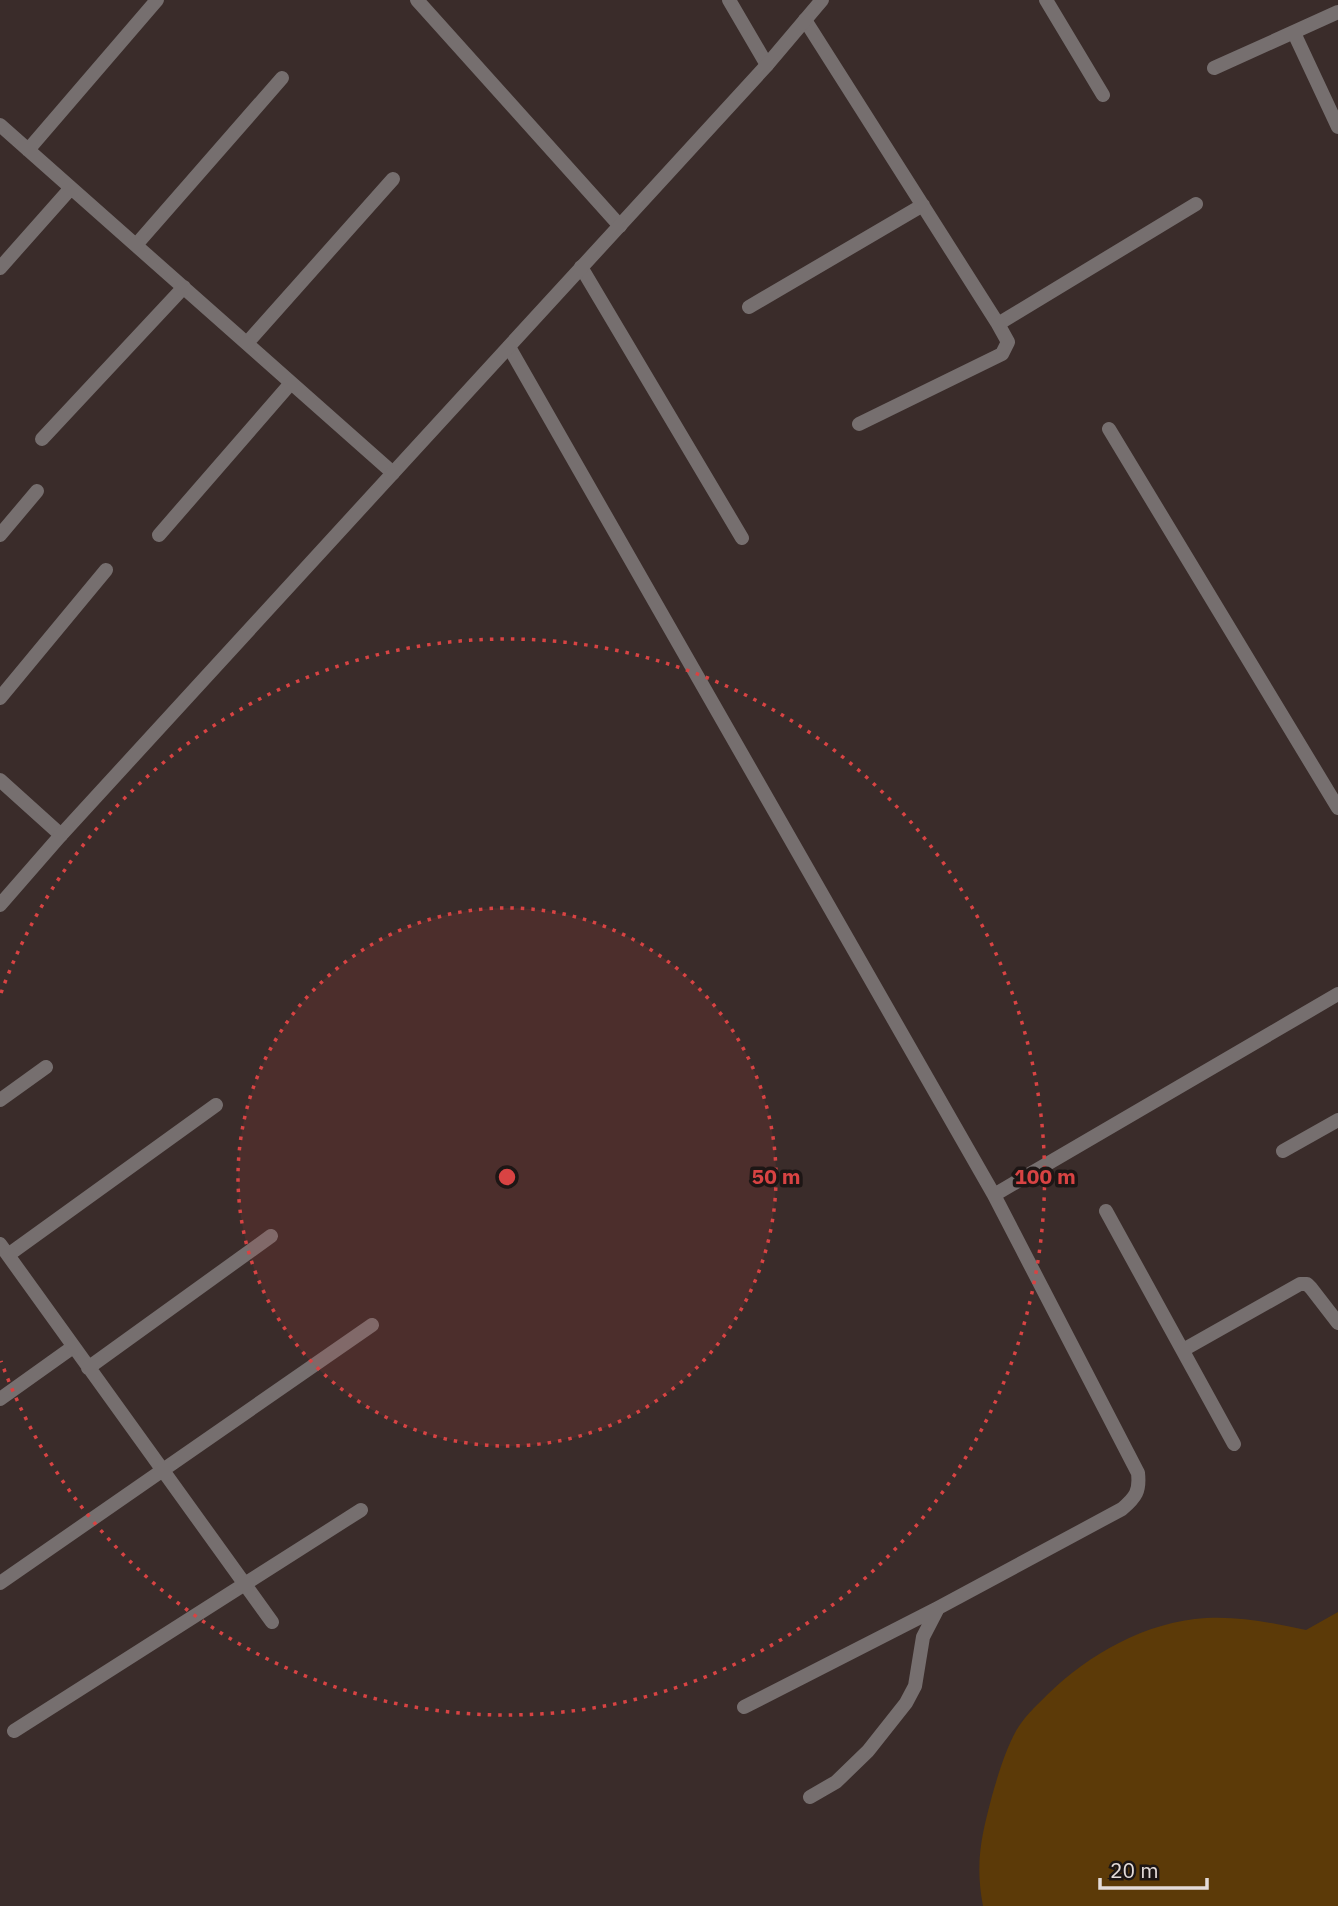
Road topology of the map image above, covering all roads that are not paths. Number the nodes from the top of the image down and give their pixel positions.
1 (157, 0) edge
2 (417, 0) edge
3 (730, 0) edge
4 (822, 0) edge
5 (1046, 0) edge
6 (1338, 12) edge
7 (805, 20) junction
8 (1294, 33) junction
9 (768, 65) junction
10 (1214, 68) dead end
11 (282, 78) dead end
12 (1103, 95) dead end
13 (0, 125) edge
14 (1338, 127) edge
15 (28, 150) junction
16 (393, 179) dead end
17 (71, 188) junction
18 (1196, 204) dead end
19 (923, 205) junction
20 (620, 226) junction
21 (136, 246) junction
22 (581, 267) junction
23 (0, 268) edge
24 (184, 287) junction
25 (750, 307) dead end
26 (998, 324) junction
27 (247, 343) junction
28 (509, 347) junction
29 (292, 383) junction
30 (859, 424) dead end
31 (1109, 429) dead end
32 (42, 439) dead end
33 (393, 473) junction
34 (37, 491) dead end
35 (0, 535) edge
36 (159, 536) dead end
37 (742, 538) dead end
38 (106, 570) dead end
39 (0, 698) edge
40 (0, 780) edge
41 (1338, 808) edge
42 (61, 835) junction
43 (0, 905) edge
44 (1338, 993) edge
45 (46, 1067) dead end
46 (0, 1100) edge
47 (216, 1105) dead end
48 (1338, 1120) edge
49 (1283, 1151) dead end
50 (995, 1195) junction
51 (1106, 1210) dead end
52 (271, 1236) dead end
53 (4, 1250) edge
54 (1338, 1324) edge
55 (372, 1325) dead end
56 (73, 1347) junction
57 (1183, 1350) junction
58 (88, 1368) junction
59 (0, 1399) edge
60 (1234, 1444) dead end
61 (162, 1471) junction
62 (361, 1510) dead end
63 (0, 1583) edge
64 (244, 1584) junction
65 (938, 1608) junction
66 (272, 1622) dead end
67 (744, 1707) dead end
68 (15, 1731) dead end
69 (810, 1797) dead end

1 - 15 street
2 - 20 street
3 - 9 street
4 - 7 street
5 - 12 street
6 - 8 street
7 - 9 street
7 - 19 street
8 - 10 street
8 - 14 street
9 - 20 street
11 - 21 street
13 - 15 street
15 - 17 street
16 - 27 street
17 - 21 street
17 - 23 street
18 - 26 street
19 - 25 street
19 - 26 street
20 - 22 street
21 - 24 street
22 - 28 street
22 - 37 street
24 - 27 street
24 - 32 street
26 - 30 street
27 - 29 street
28 - 33 street
28 - 50 street
29 - 33 street
29 - 36 street
31 - 41 street
33 - 42 street
34 - 35 street
38 - 39 street
40 - 42 street
42 - 43 street
44 - 50 street
45 - 46 street
47 - 53 street
48 - 49 street
50 - 65 street
51 - 57 street
52 - 58 street
53 - 56 street
54 - 57 street
55 - 61 street
56 - 58 street
56 - 59 street
57 - 60 street
58 - 61 street
61 - 63 street
61 - 64 street
62 - 64 street
64 - 66 street
64 - 68 street
65 - 67 street
65 - 69 street

